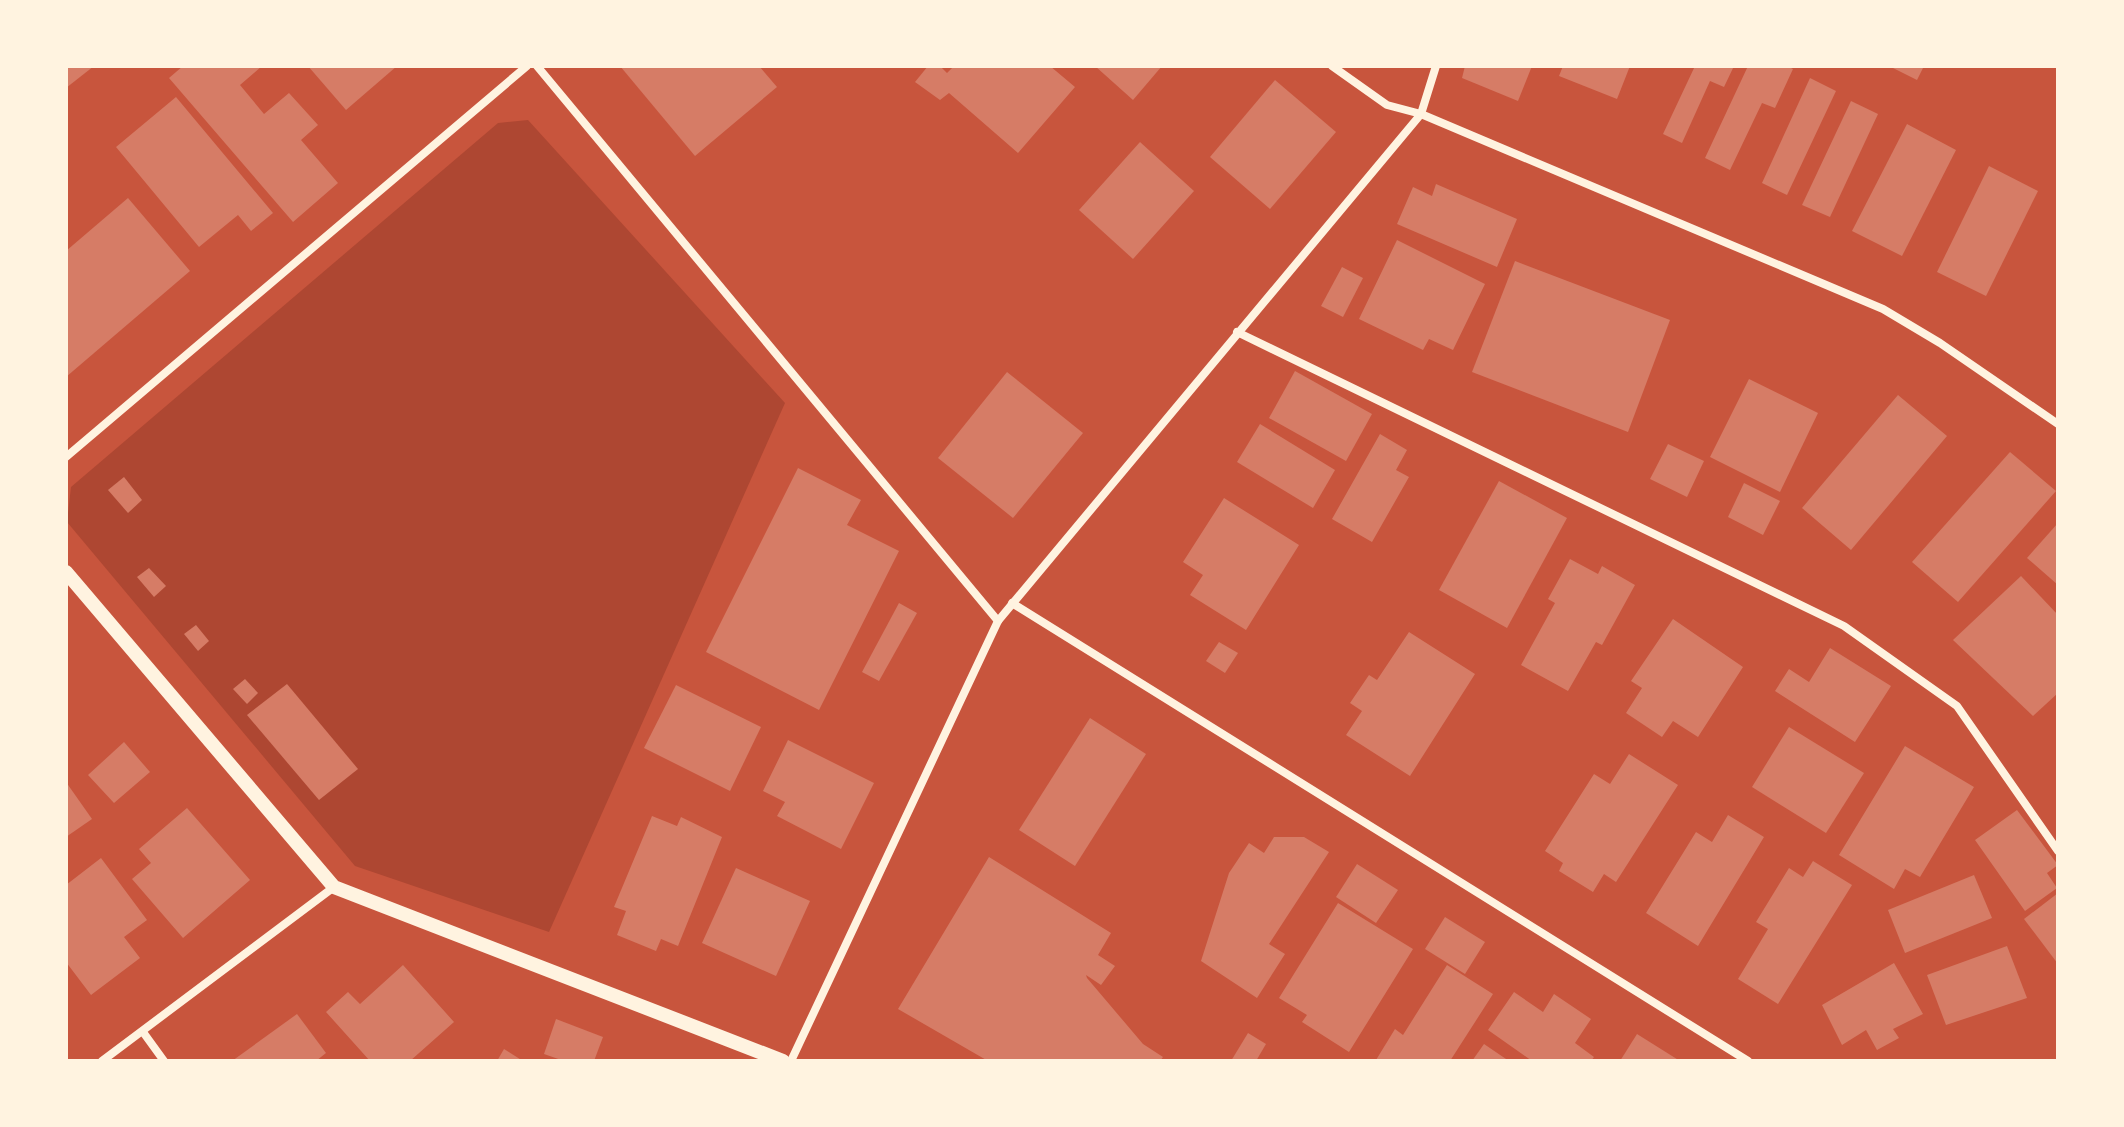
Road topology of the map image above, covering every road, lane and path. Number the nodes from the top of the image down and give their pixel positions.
1 (527, 66) edge
2 (537, 66) edge
3 (1332, 66) edge
4 (1436, 66) edge
5 (1421, 114) junction
6 (1237, 332) junction
7 (2058, 424) edge
8 (66, 457) edge
9 (66, 572) edge
10 (1012, 603) junction
11 (998, 621) junction
12 (2058, 851) edge
13 (334, 887) junction
14 (143, 1032) junction
15 (102, 1061) edge
16 (164, 1061) edge
17 (783, 1061) edge
18 (791, 1061) edge
19 (1748, 1061) edge

1 - 8 street
2 - 11 street
3 - 5 street
4 - 5 street
5 - 6 street
5 - 7 street
6 - 10 street
6 - 12 street
9 - 13 street
10 - 11 street
10 - 19 street
11 - 18 street
13 - 14 street
13 - 17 street
14 - 15 street
14 - 16 street

